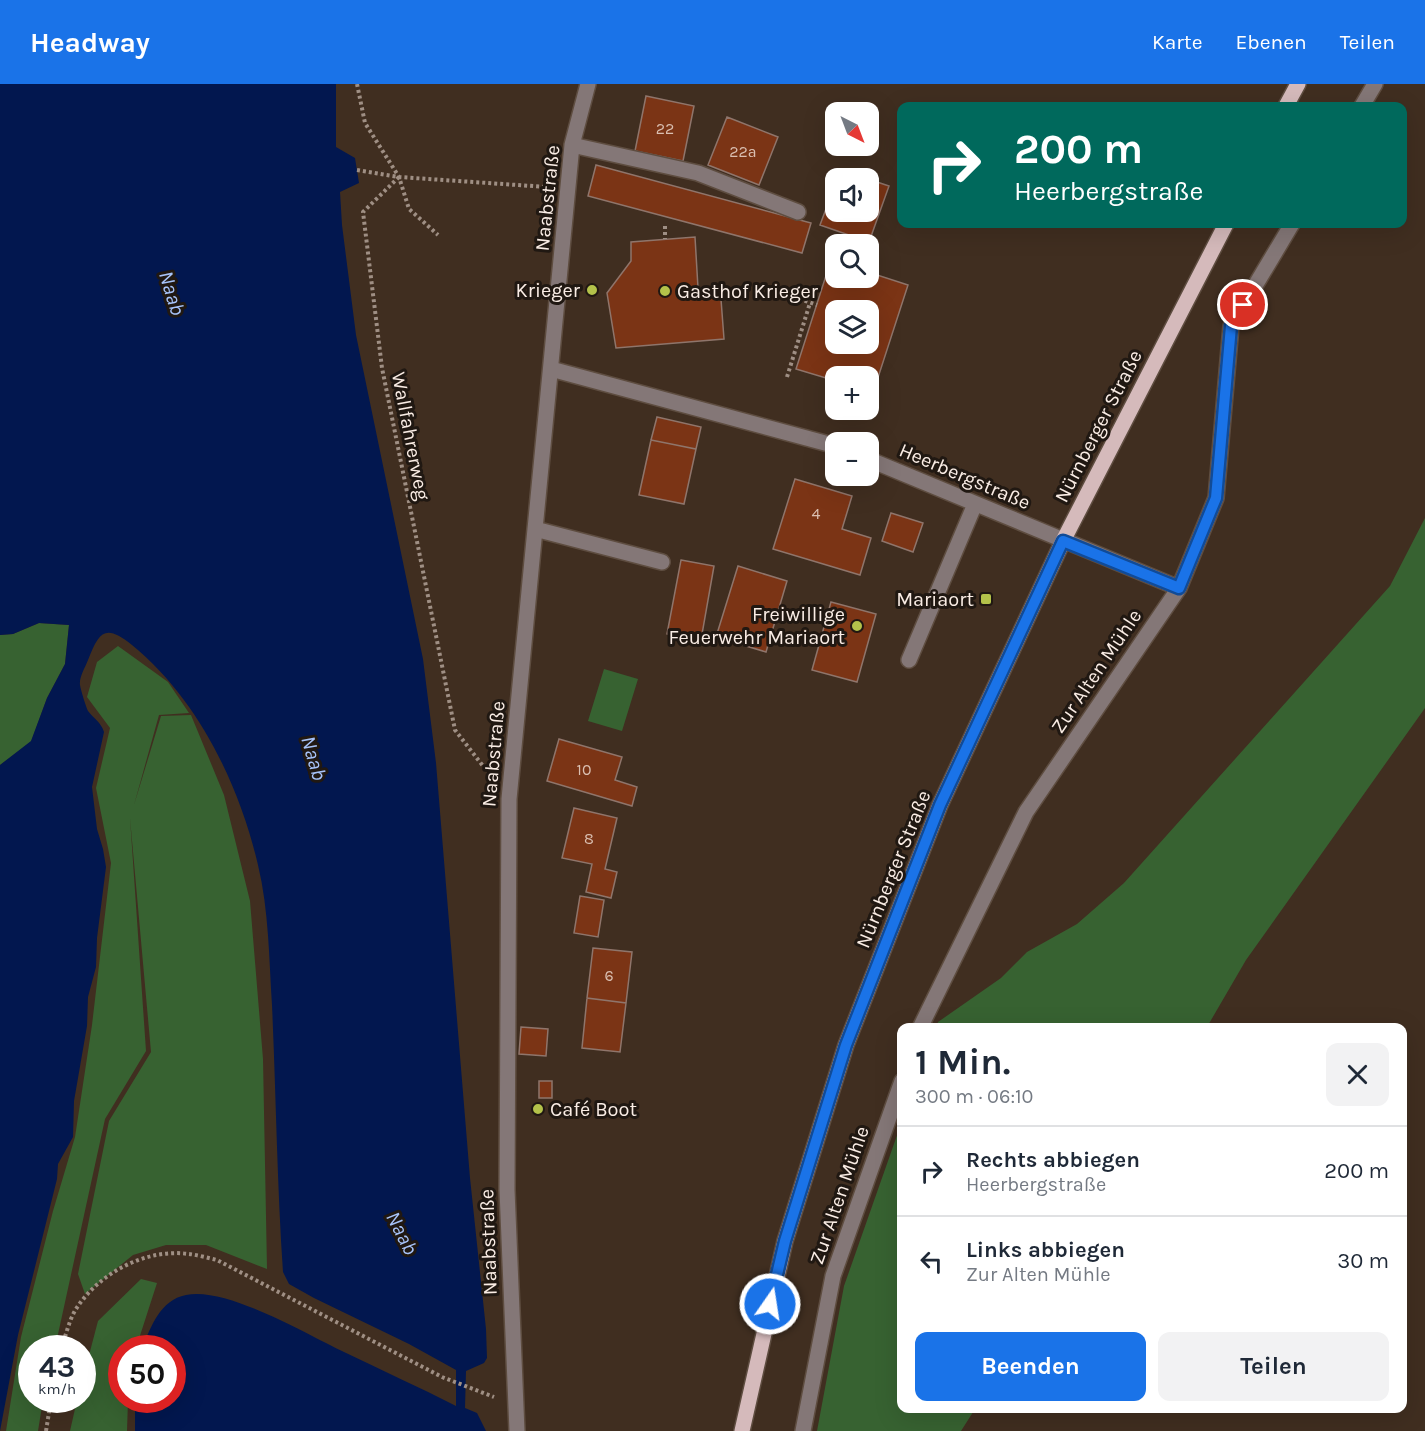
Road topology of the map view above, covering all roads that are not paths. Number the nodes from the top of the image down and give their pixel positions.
1 (588, 84) edge
2 (1298, 84) edge
3 (1375, 84) edge
4 (1288, 102) edge
5 (1364, 102) edge
6 (572, 145) junction
7 (798, 212) dead end
8 (1224, 228) edge
9 (1290, 228) edge
10 (550, 369) junction
11 (825, 443) edge
12 (879, 464) edge
13 (975, 504) junction
14 (535, 529) junction
15 (1063, 541) junction
16 (662, 562) dead end
17 (1179, 588) junction
18 (909, 660) dead end
19 (922, 1023) edge
20 (897, 1095) edge
21 (517, 1431) edge
22 (742, 1431) edge
23 (803, 1431) edge

1 - 6 street, Naabstraße
2 - 4 main road
3 - 5 street
6 - 7 street
6 - 10 street, Naabstraße
8 - 15 main road, Nürnberger Straße
9 - 17 street, Zur Alten Mühle
10 - 11 street
10 - 14 street, Naabstraße
12 - 13 street, Heerbergstraße
13 - 15 street, Heerbergstraße
13 - 18 street
14 - 16 street
14 - 21 street, Naabstraße
15 - 17 street, Heerbergstraße
15 - 22 main road, Nürnberger Straße
17 - 19 street, Zur Alten Mühle
20 - 23 street, Zur Alten Mühle

